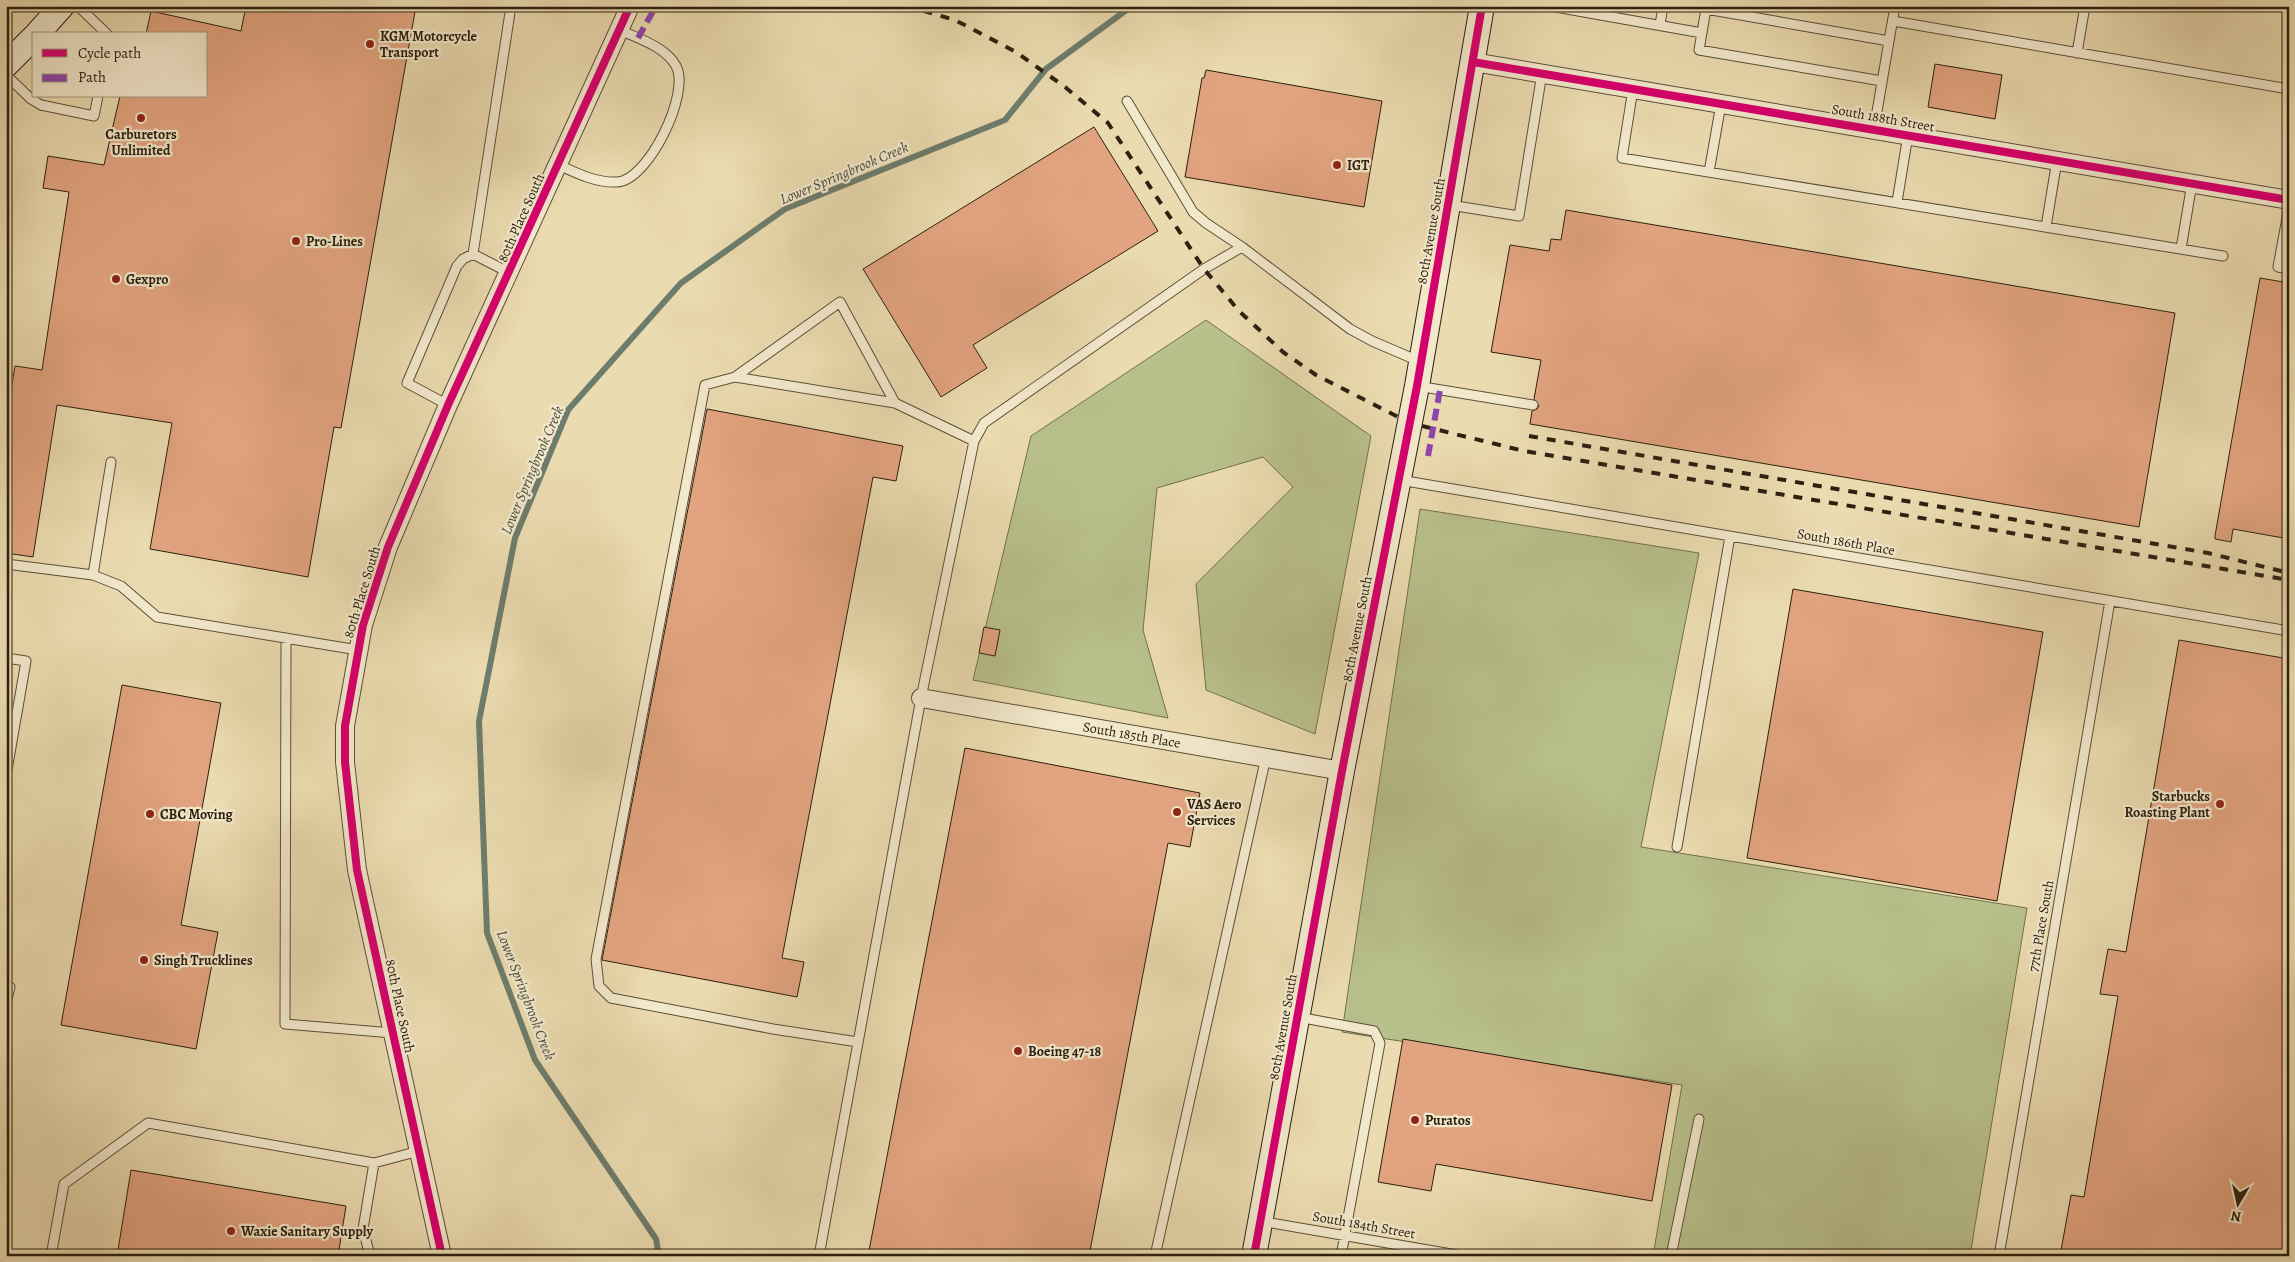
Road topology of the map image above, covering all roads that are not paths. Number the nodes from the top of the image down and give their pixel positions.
1 (62, 6) edge
2 (78, 6) edge
3 (511, 6) edge
4 (630, 6) edge
5 (1482, 6) edge
6 (1550, 6) edge
7 (1663, 6) edge
8 (1895, 6) edge
9 (2085, 6) edge
10 (1892, 21) junction
11 (1660, 25) junction
12 (620, 30) junction
13 (39, 32) edge
14 (105, 32) edge
15 (1702, 33) junction
16 (32, 39) edge
17 (1889, 41) junction
18 (2077, 53) junction
19 (1473, 62) junction
20 (6, 65) edge
21 (1542, 73) junction
22 (6, 75) edge
23 (1882, 81) junction
24 (1633, 89) junction
25 (2289, 89) edge
26 (98, 98) edge
27 (1127, 100) dead end
28 (1720, 104) junction
29 (1874, 130) junction
30 (1908, 135) junction
31 (2057, 160) junction
32 (559, 165) junction
33 (1709, 172) junction
34 (2192, 183) junction
35 (2289, 200) edge
36 (1897, 202) junction
37 (1448, 205) junction
38 (2289, 207) edge
39 (2046, 227) junction
40 (1242, 247) junction
41 (2181, 249) junction
42 (473, 254) junction
43 (2223, 256) dead end
44 (2289, 269) edge
45 (510, 273) junction
46 (1421, 362) junction
47 (735, 377) junction
48 (1417, 386) junction
49 (895, 403) junction
50 (448, 405) junction
51 (1533, 405) dead end
52 (974, 441) junction
53 (111, 462) dead end
54 (1400, 480) junction
55 (1730, 536) junction
56 (6, 564) edge
57 (93, 575) junction
58 (2110, 601) junction
59 (2289, 631) edge
60 (286, 638) junction
61 (358, 650) junction
62 (6, 658) edge
63 (921, 698) junction
64 (1266, 758) junction
65 (1342, 771) junction
66 (6, 776) edge
67 (1678, 847) dead end
68 (10, 987) dead end
69 (6, 1004) edge
70 (1297, 1017) junction
71 (393, 1033) junction
72 (858, 1042) junction
73 (1699, 1119) dead end
74 (419, 1150) junction
75 (374, 1163) junction
76 (1260, 1221) junction
77 (1344, 1236) junction
78 (51, 1256) edge
79 (370, 1256) edge
80 (442, 1256) edge
81 (819, 1256) edge
82 (1156, 1256) edge
83 (1254, 1256) edge
84 (1341, 1256) edge
85 (1463, 1256) edge
86 (1671, 1256) edge
87 (1998, 1256) edge

1 - 13 street
2 - 14 lane
3 - 42 lane
4 - 12 street, 80th Place South
5 - 19 street, 80th Avenue South
6 - 11 lane
7 - 11 lane
8 - 10 lane
9 - 18 lane
10 - 17 lane
10 - 18 lane
11 - 15 lane
12 - 32 street, 80th Place South
12 - 32 lane
15 - 17 lane
15 - 23 lane
16 - 20 street
17 - 23 lane
18 - 25 lane
19 - 21 street, South 188th Street
19 - 37 street, 80th Avenue South
21 - 24 street, South 188th Street
21 - 37 lane
22 - 26 lane
23 - 29 lane
24 - 28 street, South 188th Street
24 - 33 lane
27 - 40 lane
28 - 29 street, South 188th Street
28 - 33 lane
29 - 30 street, South 188th Street
30 - 31 street, South 188th Street
30 - 36 lane
31 - 34 street, South 188th Street
31 - 39 lane
32 - 45 street, 80th Place South
33 - 36 lane
34 - 35 street, South 188th Street
34 - 41 lane
36 - 39 lane
37 - 46 street, 80th Avenue South
38 - 44 lane
39 - 41 lane
40 - 46 lane
40 - 52 lane
41 - 43 lane
42 - 45 lane
42 - 50 lane
45 - 50 street, 80th Place South
46 - 48 street, 80th Avenue South
47 - 49 lane
47 - 49 lane
47 - 72 lane
48 - 51 lane
48 - 54 street, 80th Avenue South
49 - 52 lane
50 - 61 street, 80th Place South
52 - 63 lane
53 - 57 lane
54 - 55 lane, South 186th Place
54 - 65 street, 80th Avenue South
55 - 58 lane, South 186th Place
55 - 67 lane
56 - 57 lane
57 - 60 lane
58 - 59 lane, South 186th Place
58 - 87 lane, 77th Place South
60 - 61 lane
60 - 71 lane
61 - 71 street, 80th Place South
62 - 66 lane
63 - 64 street, South 185th Place
63 - 72 lane
64 - 65 street, South 185th Place
64 - 82 lane
65 - 70 street, 80th Avenue South
68 - 69 lane
70 - 76 street, 80th Avenue South
70 - 77 lane
71 - 74 street, 80th Place South
72 - 81 lane
73 - 86 lane
74 - 75 lane
74 - 80 street, 80th Place South
75 - 78 lane
75 - 79 lane
76 - 77 lane, South 184th Street
76 - 83 street, 80th Avenue South
77 - 84 lane
77 - 85 lane, South 184th Street

